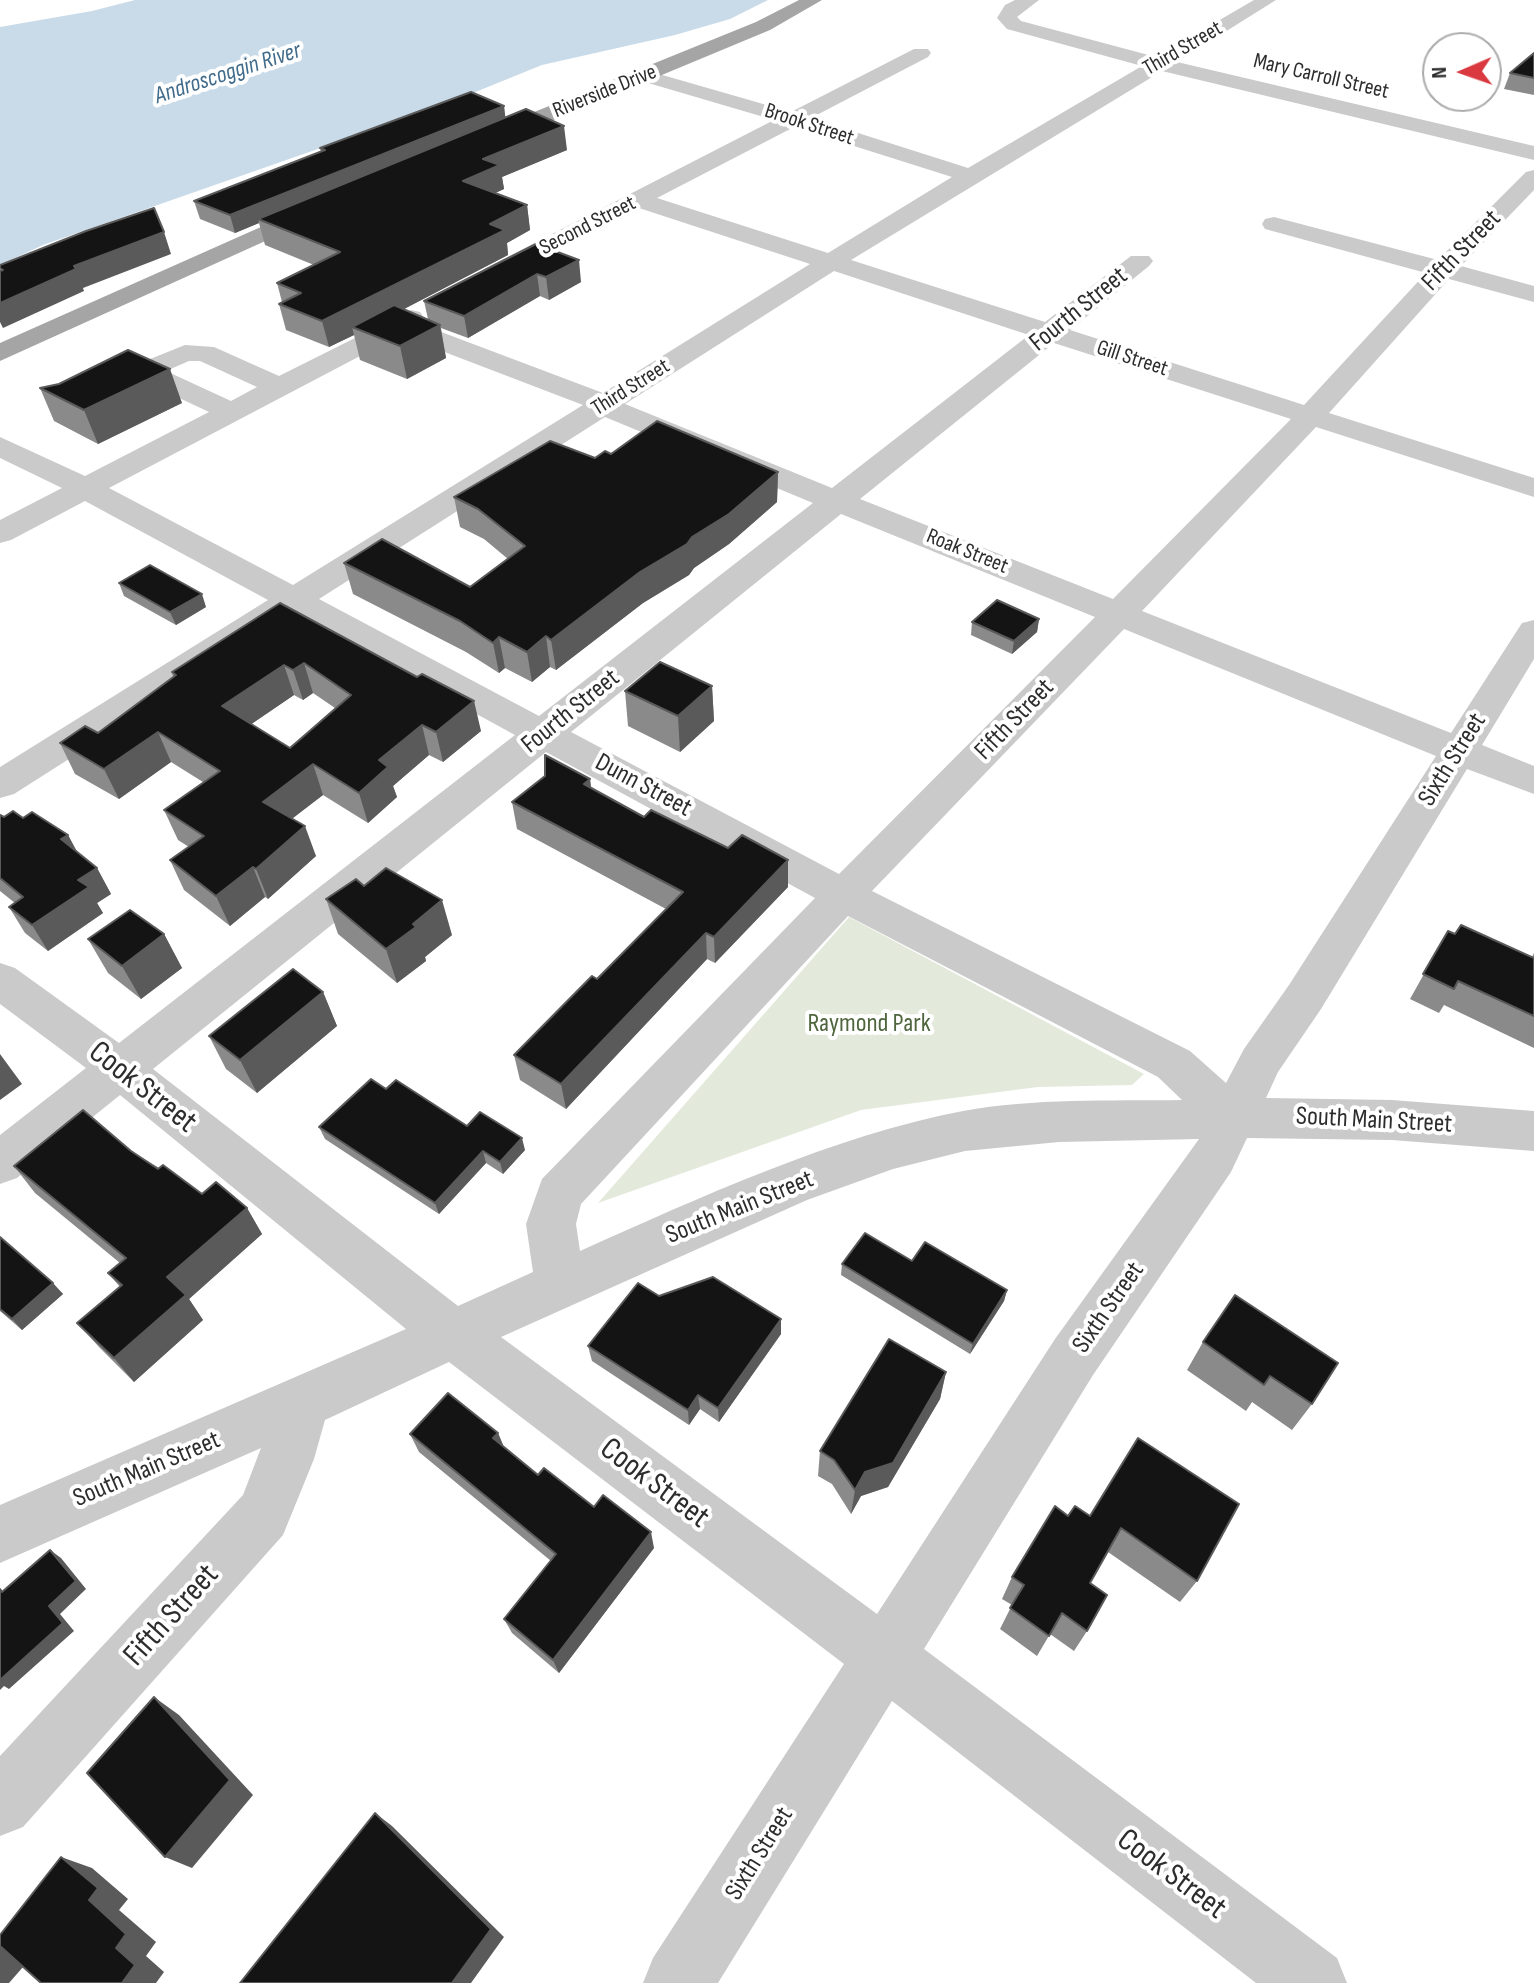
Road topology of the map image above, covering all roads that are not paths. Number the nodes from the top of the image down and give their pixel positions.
1 (813, 0) edge
2 (1030, 0) edge
3 (1267, 0) edge
4 (921, 53) dead end
5 (1159, 64) junction
6 (645, 76) junction
7 (794, 121) junction
8 (470, 146) edge
9 (1534, 153) edge
10 (971, 176) junction
11 (1534, 177) edge
12 (638, 200) junction
13 (333, 202) edge
14 (1274, 224) dead end
15 (1140, 261) dead end
16 (831, 263) junction
17 (1443, 270) junction
18 (466, 289) edge
19 (1534, 294) edge
20 (439, 303) edge
21 (399, 325) junction
22 (1049, 332) junction
23 (0, 353) edge
24 (141, 370) junction
25 (279, 386) junction
26 (199, 397) junction
27 (74, 403) edge
28 (607, 404) junction
29 (232, 412) junction
30 (1309, 417) junction
31 (0, 446) edge
32 (100, 451) edge
33 (85, 488) junction
34 (1534, 488) edge
35 (837, 502) junction
36 (0, 533) edge
37 (292, 600) junction
38 (1120, 613) junction
39 (1534, 631) edge
40 (545, 732) junction
41 (1458, 751) junction
42 (1534, 781) edge
43 (0, 785) edge
44 (844, 895) junction
45 (0, 980) edge
46 (120, 1069) junction
47 (1233, 1118) junction
48 (1534, 1131) edge
49 (0, 1163) edge
50 (560, 1285) junction
51 (455, 1333) junction
52 (302, 1403) junction
53 (0, 1534) edge
54 (885, 1657) junction
55 (0, 1804) edge
56 (678, 1983) edge
57 (1312, 1983) edge

1 - 6 main road, Riverside Drive
2 - 5 street, Mary Carroll Street
3 - 5 street, Third Street
4 - 7 street, Second Street
5 - 9 street, Mary Carroll Street
5 - 10 street, Third Street
6 - 7 street, Brook Street
6 - 8 main road, Riverside Drive
7 - 10 street, Brook Street
7 - 12 street, Second Street
10 - 16 street, Third Street
11 - 17 street, Fifth Street
12 - 16 street, Gill Street
12 - 18 street, Second Street
13 - 23 main road
14 - 17 street
15 - 22 street, Fourth Street
16 - 22 street, Gill Street
16 - 28 street, Third Street
17 - 19 street
17 - 30 street, Fifth Street
20 - 21 street
21 - 25 street
21 - 28 street, Roak Street
22 - 30 street, Gill Street
22 - 35 street, Fourth Street
24 - 25 street
24 - 26 street
24 - 27 street
25 - 29 street
26 - 29 street
26 - 32 street
28 - 35 street, Roak Street
28 - 37 street, Third Street
29 - 33 street
30 - 34 street, Gill Street
30 - 38 street, Fifth Street
31 - 33 street, Dunn Street
33 - 36 street
33 - 37 street, Dunn Street
35 - 38 street, Roak Street
35 - 40 street, Fourth Street
37 - 40 street, Dunn Street
37 - 43 street, Third Street
38 - 41 street, Roak Street
38 - 44 street, Fifth Street
39 - 41 street, Sixth Street
40 - 44 street, Dunn Street
40 - 46 street, Fourth Street
41 - 42 street, Roak Street
41 - 47 street, Sixth Street
44 - 47 street, Dunn Street
44 - 50 street, Fifth Street
45 - 46 street, Cook Street
46 - 49 street, Fourth Street
46 - 51 street, Cook Street
47 - 48 street, South Main Street
47 - 50 street, South Main Street
47 - 54 street, Sixth Street
50 - 51 street, South Main Street
51 - 52 street, South Main Street
51 - 54 street, Cook Street
52 - 53 street, South Main Street
52 - 55 street, Fifth Street
54 - 56 street, Sixth Street
54 - 57 street, Cook Street

